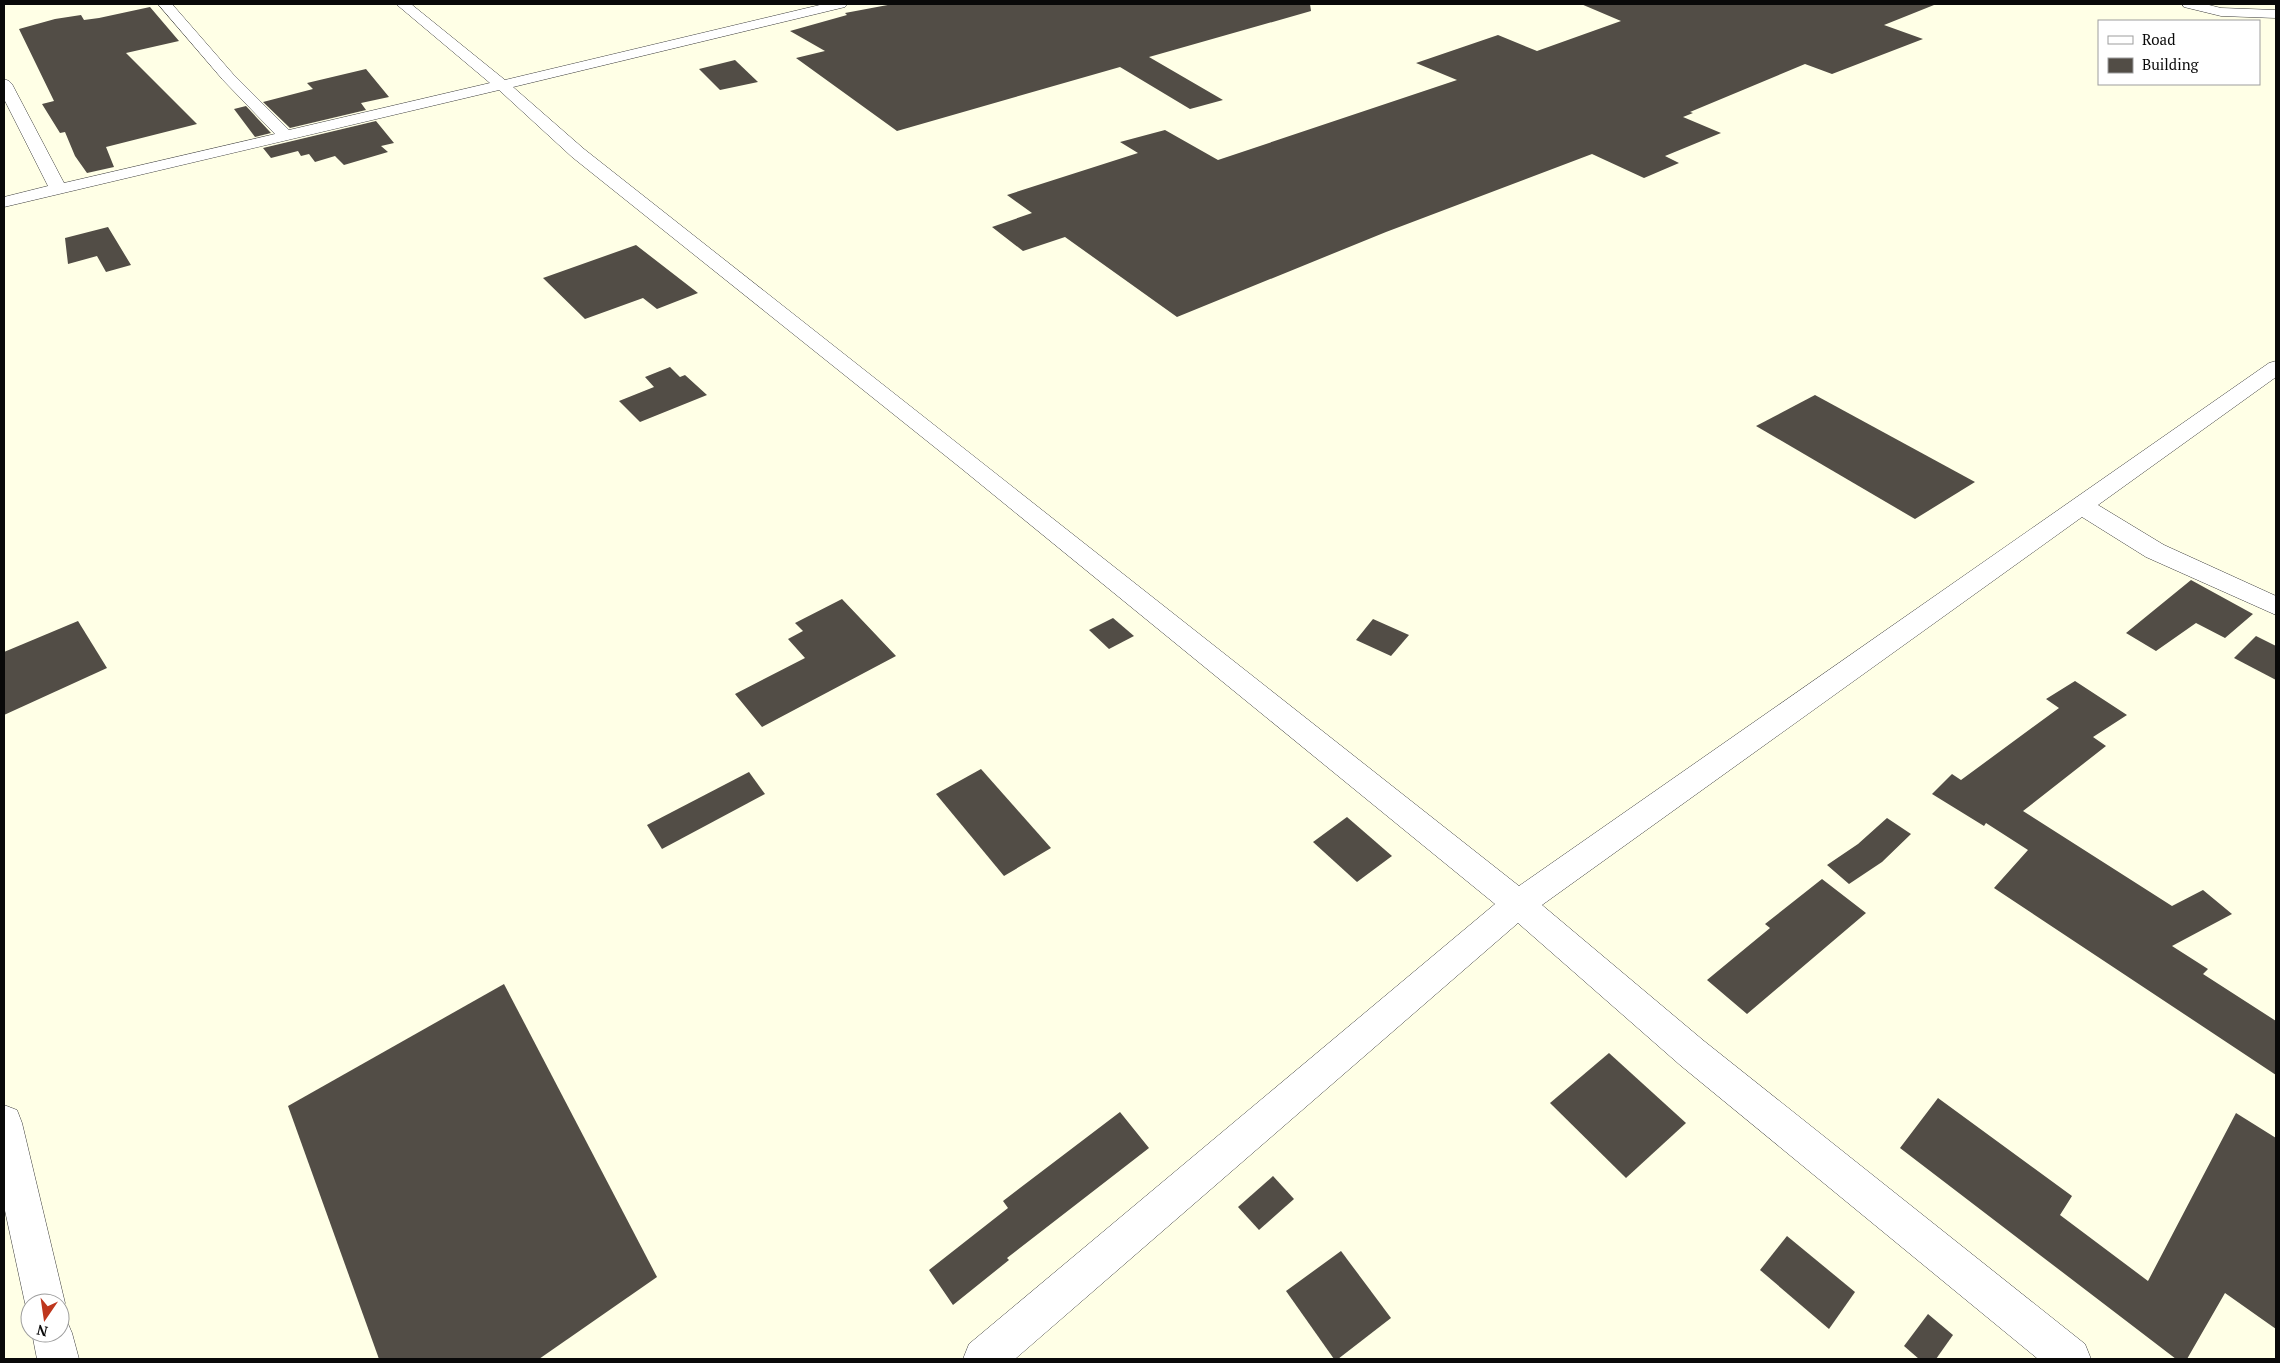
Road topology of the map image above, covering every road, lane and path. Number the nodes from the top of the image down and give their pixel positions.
1 (165, 4) edge
2 (403, 4) edge
3 (840, 4) edge
4 (2189, 4) edge
5 (2276, 14) edge
6 (4, 84) edge
7 (503, 86) junction
8 (285, 135) junction
9 (58, 190) junction
10 (4, 202) edge
11 (2276, 367) edge
12 (2080, 505) junction
13 (2276, 606) edge
14 (1518, 904) junction
15 (4, 1123) edge
16 (43, 1293) edge
17 (54, 1343) edge
18 (58, 1359) edge
19 (984, 1359) edge
20 (2070, 1359) edge

1 - 8 street
2 - 7 street
3 - 7 street
4 - 5 street
6 - 9 street
7 - 8 street
7 - 14 street
8 - 9 street
9 - 10 street
11 - 12 street
12 - 13 street
12 - 14 street
14 - 19 street
14 - 20 street
15 - 16 street
17 - 18 street

